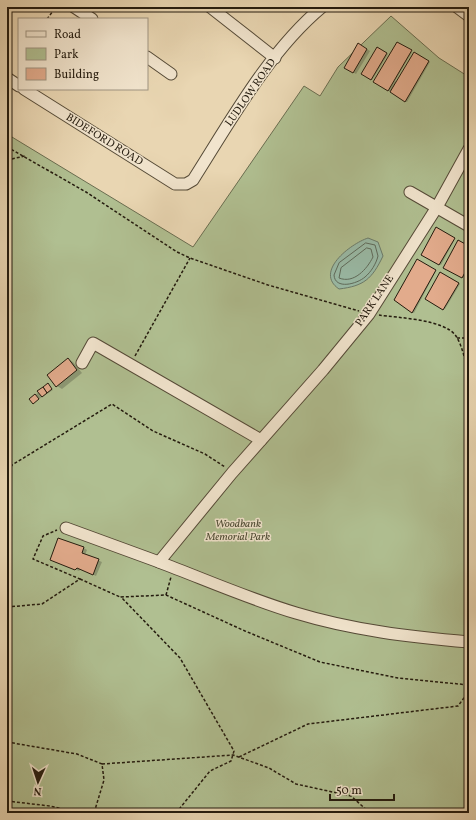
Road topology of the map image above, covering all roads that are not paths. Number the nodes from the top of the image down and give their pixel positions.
1 (74, 7) edge
2 (210, 7) edge
3 (322, 7) edge
4 (457, 7) edge
5 (469, 16) edge
6 (90, 18) edge
7 (148, 58) edge
8 (275, 58) junction
9 (172, 74) dead end
10 (7, 78) edge
11 (18, 85) edge
12 (26, 90) edge
13 (469, 148) edge
14 (186, 184) joint
15 (410, 192) dead end
16 (437, 207) junction
17 (469, 226) edge
18 (82, 363) dead end
19 (261, 440) junction
20 (66, 528) road end
21 (159, 562) junction
22 (469, 642) edge

1 - 6 street
2 - 8 street
3 - 8 street, LUDLOW ROAD
4 - 5 street
7 - 9 street
8 - 14 street, LUDLOW ROAD
10 - 11 street
12 - 14 street, BIDEFORD ROAD
13 - 16 street, PARK LANE
15 - 16 street
16 - 17 street
16 - 19 street, PARK LANE
18 - 19 street
19 - 21 street, PARK LANE
20 - 21 street
21 - 22 street

